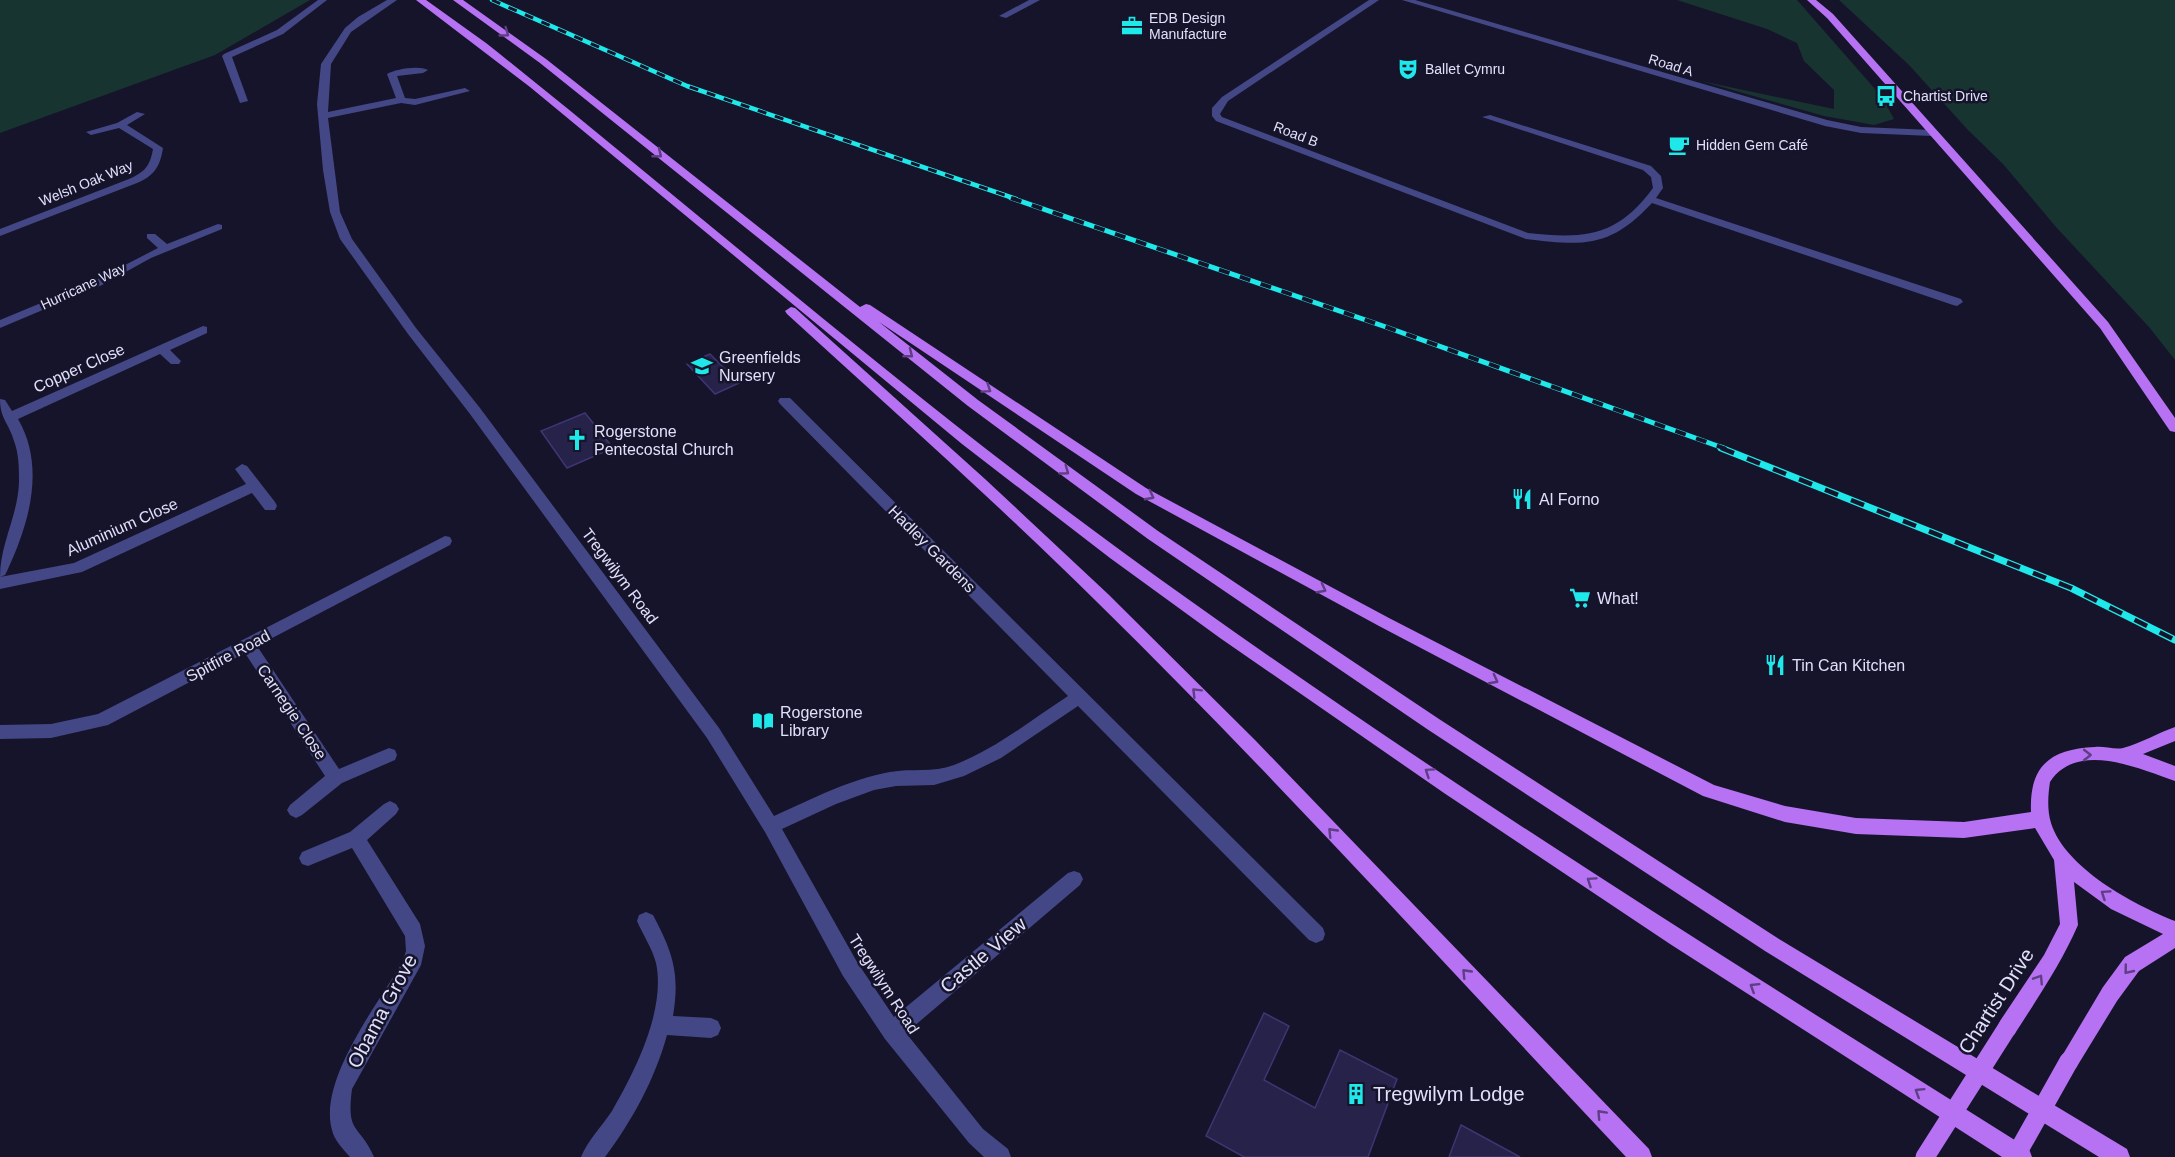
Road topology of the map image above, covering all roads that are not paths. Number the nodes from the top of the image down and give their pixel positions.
1 (323, 0) edge
2 (420, 0) edge
3 (457, 0) edge
4 (1036, 0) edge
5 (1375, 0) edge
6 (1406, 0) edge
7 (1811, 0) edge
8 (388, 3) edge
9 (1003, 16) dead end
10 (423, 70) dead end
11 (465, 91) dead end
12 (400, 100) junction
13 (243, 101) dead end
14 (140, 114) dead end
15 (323, 116) junction
16 (1486, 117) dead end
17 (120, 125) junction
18 (91, 132) dead end
19 (1932, 133) junction
20 (634, 168) junction
21 (1650, 199) junction
22 (218, 227) dead end
23 (0, 233) edge
24 (151, 236) dead end
25 (165, 248) junction
26 (782, 252) junction
27 (1958, 302) dead end
28 (0, 324) edge
29 (203, 330) dead end
30 (161, 349) junction
31 (175, 361) dead end
32 (785, 401) dead end
33 (0, 403) edge
34 (12, 416) junction
35 (2175, 428) edge
36 (242, 470) dead end
37 (254, 486) junction
38 (270, 506) dead end
39 (445, 541) dead end
40 (0, 571) edge
41 (0, 583) edge
42 (248, 645) junction
43 (1079, 697) junction
44 (0, 732) edge
45 (2175, 734) edge
46 (389, 755) dead end
47 (2121, 756) junction
48 (2175, 774) edge
49 (336, 778) junction
50 (390, 809) dead end
51 (296, 810) dead end
52 (2040, 819) junction
53 (771, 826) junction
54 (356, 837) junction
55 (308, 858) dead end
56 (2063, 859) junction
57 (1074, 879) dead end
58 (646, 921) dead end
59 (2175, 930) edge
60 (1316, 934) dead end
61 (2175, 937) edge
62 (660, 1024) junction
63 (711, 1028) dead end
64 (892, 1032) junction
65 (363, 1157) edge
66 (592, 1157) edge
67 (1000, 1157) edge
68 (1641, 1157) edge
69 (1925, 1157) edge
70 (2015, 1157) edge
71 (2021, 1157) edge
72 (2119, 1157) edge

1 - 13 street
2 - 20 main road
3 -> 26 main road
4 - 9 street
5 - 21 street, Road B
6 - 19 street, Road A
7 - 19 main road
8 - 15 street, Tregwilym Road
10 - 12 street
11 - 12 street
12 - 15 street
14 - 17 street
15 - 53 street, Tregwilym Road
16 - 21 street
17 - 18 street
17 - 23 street, Welsh Oak Way
19 - 35 main road
68 -> 20 main road
71 -> 20 main road
21 - 27 street
22 - 25 street, Hurricane Way
24 - 25 street
25 - 28 street, Hurricane Way
26 -> 52 main road
26 -> 72 main road
29 - 30 street, Copper Close
30 - 31 street
30 - 34 street, Copper Close
32 - 43 street, Hadley Gardens
33 - 34 street
34 - 40 street
36 - 37 street
37 - 38 street
37 - 41 street, Aluminium Close
39 - 42 street, Spitfire Road
42 - 44 street, Spitfire Road
42 - 49 street, Carnegie Close
43 - 53 street
43 - 60 street, Hadley Gardens
45 - 47 main road, Chartist Drive
46 - 49 street, Carnegie Close
47 - 48 main road, Chartist Drive
52 -> 47 main road, Chartist Drive
49 - 51 street, Carnegie Close
50 - 54 street
52 - 56 main road, Chartist Drive
53 - 64 street, Tregwilym Road
54 - 55 street
54 - 65 street, Obama Grove
59 -> 56 main road, Chartist Drive
69 -> 56 main road, Chartist Drive, bridge
57 - 64 street, Castle View
58 - 62 street
61 -> 70 main road, bridge
62 - 63 street
62 - 66 street
64 - 67 street, Tregwilym Road

